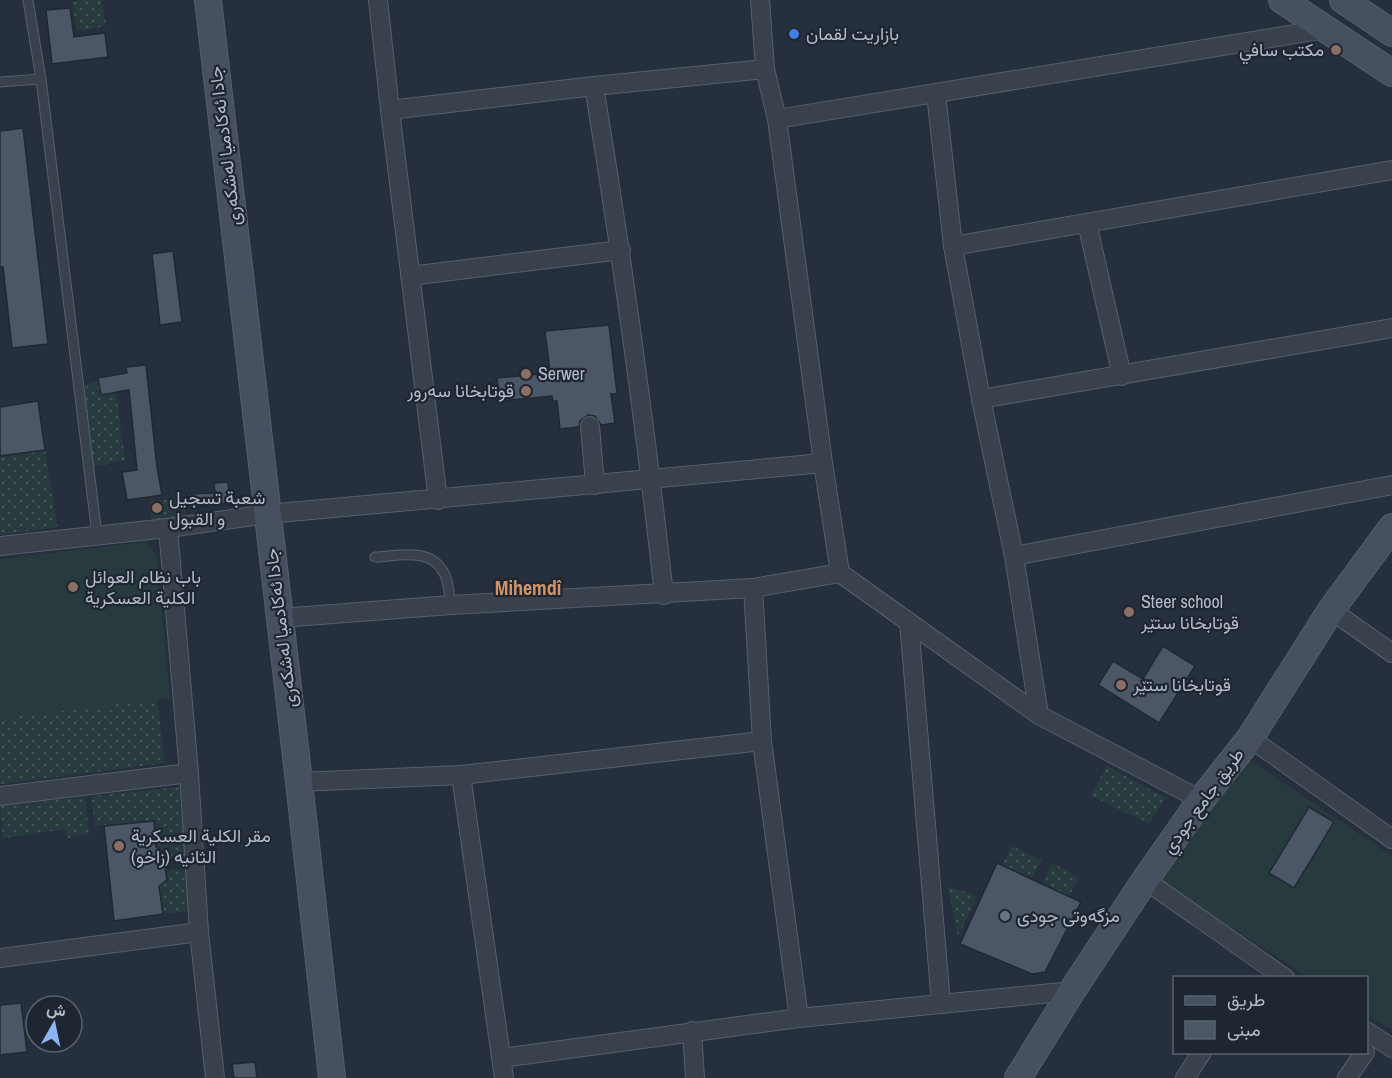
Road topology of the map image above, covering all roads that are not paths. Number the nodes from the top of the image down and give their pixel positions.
1 (28, 0) edge
2 (208, 0) edge
3 (378, 0) edge
4 (760, 0) edge
5 (1282, 0) edge
6 (1343, 0) edge
7 (1326, 29) junction
8 (1392, 33) edge
9 (765, 69) junction
10 (1392, 73) edge
11 (42, 79) junction
12 (0, 82) edge
13 (594, 86) junction
14 (936, 94) junction
15 (390, 110) junction
16 (777, 119) junction
17 (1392, 170) edge
18 (1087, 223) junction
19 (953, 246) junction
20 (621, 250) junction
21 (410, 276) junction
22 (1392, 328) edge
23 (1122, 376) junction
24 (981, 399) junction
25 (590, 426) dead end
26 (823, 463) junction
27 (652, 480) junction
28 (1392, 484) edge
29 (595, 485) junction
30 (438, 500) junction
31 (268, 514) junction
32 (1392, 527) edge
33 (168, 528) junction
34 (97, 535) junction
35 (0, 546) edge
36 (1014, 556) junction
37 (375, 557) dead end
38 (840, 573) junction
39 (753, 588) junction
40 (664, 595) junction
41 (451, 605) junction
42 (1331, 610) junction
43 (280, 618) junction
44 (909, 622) junction
45 (1392, 652) edge
46 (1039, 714) junction
47 (1250, 738) junction
48 (762, 741) junction
49 (189, 773) junction
50 (461, 775) junction
51 (299, 782) junction
52 (0, 796) edge
53 (1201, 800) junction
54 (1392, 839) edge
55 (1145, 880) junction
56 (199, 932) junction
57 (0, 958) edge
58 (1258, 970) edge
59 (1278, 976) edge
60 (1072, 991) junction
61 (941, 1004) junction
62 (799, 1018) junction
63 (692, 1031) junction
64 (1369, 1043) edge
65 (1392, 1048) edge
66 (1201, 1054) edge
67 (1362, 1054) edge
68 (501, 1058) junction
69 (215, 1078) edge
70 (332, 1078) edge
71 (504, 1078) edge
72 (695, 1078) edge
73 (1018, 1078) edge
74 (1185, 1078) edge
75 (1347, 1078) edge

1 - 11 lane
2 - 31 main road, جادا ئه‌كادميا له‌شكه‌رى
3 - 15 street
4 - 9 street
5 - 7 main road
6 - 8 main road
7 - 10 main road
7 - 14 street
9 - 13 street
9 - 16 street
11 - 12 lane
11 - 34 lane
13 - 15 street
13 - 20 street
14 - 16 street
14 - 19 street
15 - 21 street
16 - 26 street
17 - 18 street
18 - 19 street
18 - 23 street
19 - 24 street
20 - 21 street
20 - 27 street
21 - 30 street
22 - 23 street
23 - 24 street
24 - 36 street
25 - 29 street
26 - 27 street
26 - 38 street
27 - 29 street
27 - 40 street
28 - 36 street
29 - 30 street
30 - 31 street
31 - 33 street
31 - 43 main road, جادا ئه‌كادميا له‌شكه‌رى
32 - 42 main road, طريق جامع جودي
33 - 34 street
33 - 49 street
34 - 35 street
36 - 46 street
37 - 41 lane
38 - 39 street
38 - 44 street
39 - 40 street
39 - 48 street
40 - 41 street
41 - 43 street
42 - 45 street
42 - 47 main road, طريق جامع جودي
43 - 51 main road, جادا ئه‌كادميا له‌شكه‌رى
44 - 46 street
44 - 61 street
46 - 53 street
47 - 53 main road, طريق جامع جودي
47 - 54 street
48 - 50 street
48 - 62 street
49 - 52 street
49 - 56 street
50 - 51 street
50 - 68 street
51 - 70 main road, جادا ئه‌كادميا له‌شكه‌رى
53 - 55 main road, طريق جامع جودي
55 - 58 street
55 - 60 main road, طريق جامع جودي
56 - 57 street
56 - 69 street
58 - 59 street
60 - 61 street
60 - 73 main road, طريق جامع جودي
61 - 62 street
62 - 63 street
63 - 68 street
63 - 72 street
64 - 65 street
66 - 74 street
67 - 75 street
68 - 71 street

